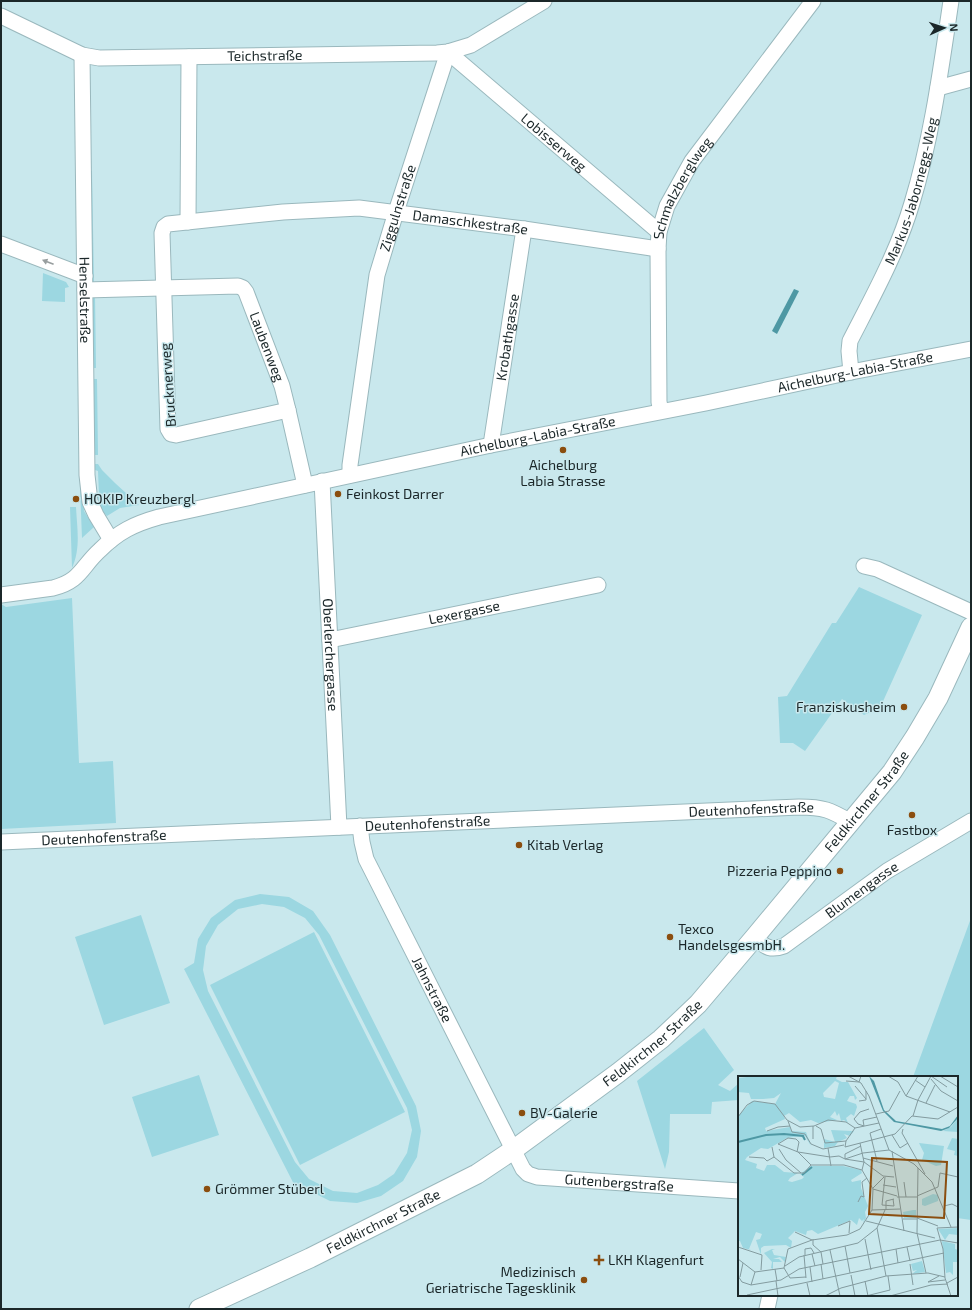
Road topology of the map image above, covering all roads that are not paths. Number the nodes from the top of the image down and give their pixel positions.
1 (544, 1) edge
2 (813, 1) edge
3 (951, 1) edge
4 (1, 16) edge
5 (448, 52) junction
6 (82, 55) junction
7 (189, 57) junction
8 (971, 79) edge
9 (938, 88) junction
10 (396, 212) junction
11 (188, 222) junction
12 (524, 229) junction
13 (660, 232) junction
14 (1, 244) edge
15 (658, 249) junction
16 (85, 283) junction
17 (163, 288) junction
18 (971, 349) edge
19 (851, 372) junction
20 (288, 410) junction
21 (661, 411) junction
22 (491, 445) junction
23 (350, 476) junction
24 (322, 482) junction
25 (305, 485) junction
26 (111, 540) junction
27 (864, 566) dead end
28 (598, 585) dead end
29 (1, 595) edge
30 (971, 612) edge
31 (971, 627) edge
32 (330, 640) junction
33 (971, 821) edge
34 (851, 822) junction
35 (360, 826) junction
36 (339, 827) junction
37 (1, 842) edge
38 (754, 938) junction
39 (513, 1150) junction
40 (738, 1191) edge
41 (770, 1296) edge
42 (219, 1305) edge
43 (199, 1309) edge
44 (767, 1309) edge

1 - 5 street
2 - 13 street, Schmalzberglweg
3 - 9 street, Markus-Jabornegg-Weg
4 - 6 street, Teichstraße
5 - 7 street, Teichstraße
5 - 10 street, Ziggulnstraße
5 - 13 street, Lobisserweg
6 - 7 street, Teichstraße
6 - 16 street, Henselstraße
7 - 11 street
8 - 9 street
9 - 19 street, Markus-Jabornegg-Weg
10 - 11 street, Damaschkestraße
10 - 12 street, Damaschkestraße
10 - 23 street, Ziggulnstraße
11 - 17 street, Damaschkestraße
12 - 15 street, Damaschkestraße
12 - 22 street, Krobathgasse
13 - 15 street, Schmalzberglweg
16 -> 14 street
15 - 21 street, Schmalzberglweg
16 - 17 street, Laubenweg
16 - 26 street, Henselstraße
17 - 20 street, Laubenweg
17 - 20 street, Brucknerweg
18 - 19 street, Aichelburg-Labia-Straße
19 - 21 street, Aichelburg-Labia-Straße
20 - 25 street, Laubenweg
21 - 22 street, Aichelburg-Labia-Straße
22 - 23 street, Aichelburg-Labia-Straße
23 - 24 street, Aichelburg-Labia-Straße
24 - 25 street, Aichelburg-Labia-Straße
24 - 32 street, Oberlerchergasse
25 - 26 street, Aichelburg-Labia-Straße
26 - 29 street, Aichelburg-Labia-Straße
27 - 30 street
28 - 32 street, Lexergasse
31 - 34 main road, Feldkirchner Straße
32 - 36 street, Oberlerchergasse
33 - 38 street, Blumengasse
34 - 35 street, Deutenhofenstraße
34 - 38 main road, Feldkirchner Straße
35 - 36 street, Deutenhofenstraße
35 - 39 street, Jahnstraße
36 - 37 street, Deutenhofenstraße
38 - 39 main road, Feldkirchner Straße
39 - 40 street, Gutenbergstraße
39 - 42 main road, Feldkirchner Straße
41 - 44 street
42 - 43 main road, Feldkirchner Straße

